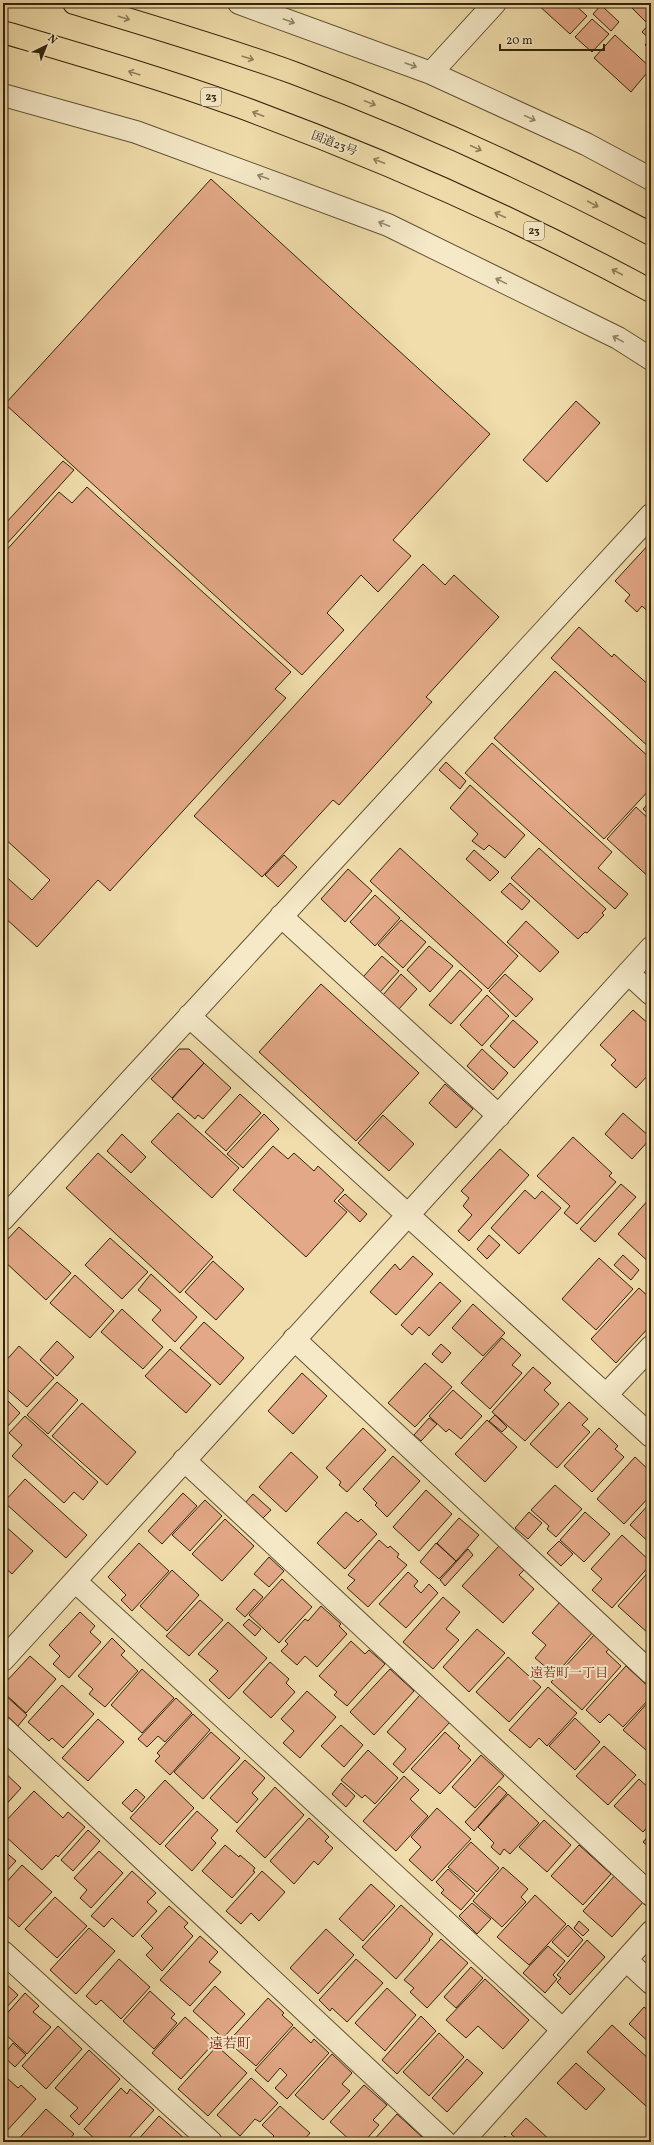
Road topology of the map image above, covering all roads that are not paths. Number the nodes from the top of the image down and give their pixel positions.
1 (74, 3) edge
2 (239, 3) edge
3 (495, 3) edge
4 (3, 32) edge
5 (431, 73) junction
6 (3, 95) edge
7 (651, 179) edge
8 (651, 234) edge
9 (651, 291) edge
10 (651, 359) edge
11 (651, 515) edge
12 (281, 916) junction
13 (651, 948) edge
14 (628, 972) junction
15 (651, 994) edge
16 (189, 1016) junction
17 (499, 1116) junction
18 (408, 1215) junction
19 (3, 1219) edge
20 (294, 1339) junction
21 (651, 1347) edge
22 (606, 1395) junction
23 (651, 1436) edge
24 (184, 1460) junction
25 (75, 1581) junction
26 (3, 1660) edge
27 (651, 1673) edge
28 (3, 1728) edge
29 (651, 1895) edge
30 (651, 1932) edge
31 (3, 1952) edge
32 (626, 1960) junction
33 (651, 1983) edge
34 (563, 2030) junction
35 (211, 2142) edge
36 (445, 2142) edge
37 (462, 2142) edge

1 -> 8 highway
2 -> 5 street
3 - 5 street
9 -> 4 highway, 国道23号 / 23
5 -> 7 street
10 -> 6 street
11 - 12 street
12 - 16 street
12 - 17 street
13 - 14 street
14 - 15 street
14 - 17 street
16 - 18 street
16 - 19 street
17 - 18 street
18 - 20 street
18 - 22 street
20 - 24 street
20 - 27 street
21 - 22 street
22 - 23 street
24 - 25 street
24 - 29 street
25 - 26 street
25 - 34 street
28 - 36 street
30 - 32 street
31 - 35 street
32 - 33 street
32 - 34 street
34 - 37 street

